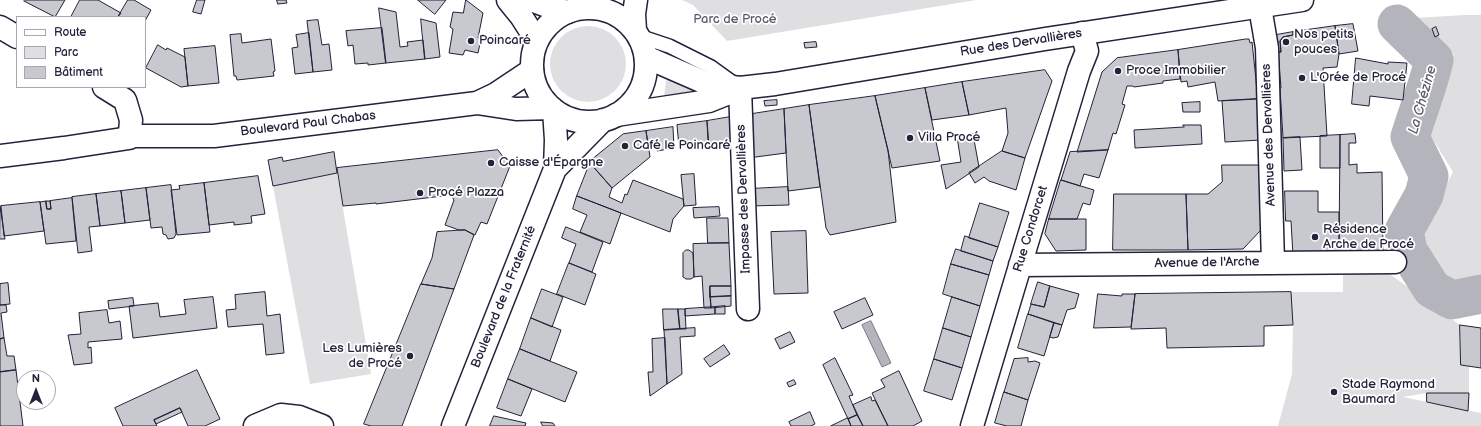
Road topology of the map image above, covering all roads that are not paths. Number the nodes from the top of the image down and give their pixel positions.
1 (508, 0) edge
2 (532, 0) edge
3 (636, 0) edge
4 (1302, 0) edge
5 (596, 4) edge
6 (1260, 7) junction
7 (568, 12) junction
8 (0, 27) edge
9 (637, 33) junction
10 (1082, 33) junction
11 (16, 36) edge
12 (537, 41) junction
13 (646, 56) junction
14 (532, 70) junction
15 (106, 88) edge
16 (740, 88) junction
17 (477, 103) junction
18 (553, 109) junction
19 (610, 118) junction
20 (132, 136) junction
21 (0, 156) edge
22 (555, 169) junction
23 (1273, 262) junction
24 (1395, 262) dead end
25 (1020, 266) junction
26 (748, 309) dead end
27 (255, 426) edge
28 (322, 426) edge
29 (453, 426) edge
30 (972, 426) edge

1 - 12 main road
2 - 7 main road
3 - 9 main road
4 - 6 main road, Rue des Dervallières
5 - 7 main road
5 - 9 main road
6 - 10 main road, Rue des Dervallières
6 - 23 main road, Avenue des Dervallières
7 - 12 main road
8 - 11 main road
9 - 13 main road
9 - 16 lane
10 - 16 main road, Rue des Dervallières
10 - 25 main road, Rue Condorcet
12 - 14 main road
13 - 16 main road, Rue des Dervallières
13 - 19 main road
14 - 17 main road, Boulevard Paul Chabas
14 - 18 main road
15 - 20 main road
16 - 19 main road, Rue des Dervallières
16 - 26 main road, Impasse des Dervallières
17 - 18 main road, Boulevard Paul Chabas
17 - 20 main road, Boulevard Paul Chabas
18 - 19 main road
18 - 22 main road, Boulevard de la Fraternité
19 - 22 main road, Boulevard de la Fraternité
20 - 21 main road, Boulevard Paul Chabas
22 - 29 main road, Boulevard de la Fraternité
23 - 24 main road, Avenue de l'Arche
23 - 25 main road, Avenue de l'Arche
25 - 30 main road, Rue Condorcet
27 - 28 main road

